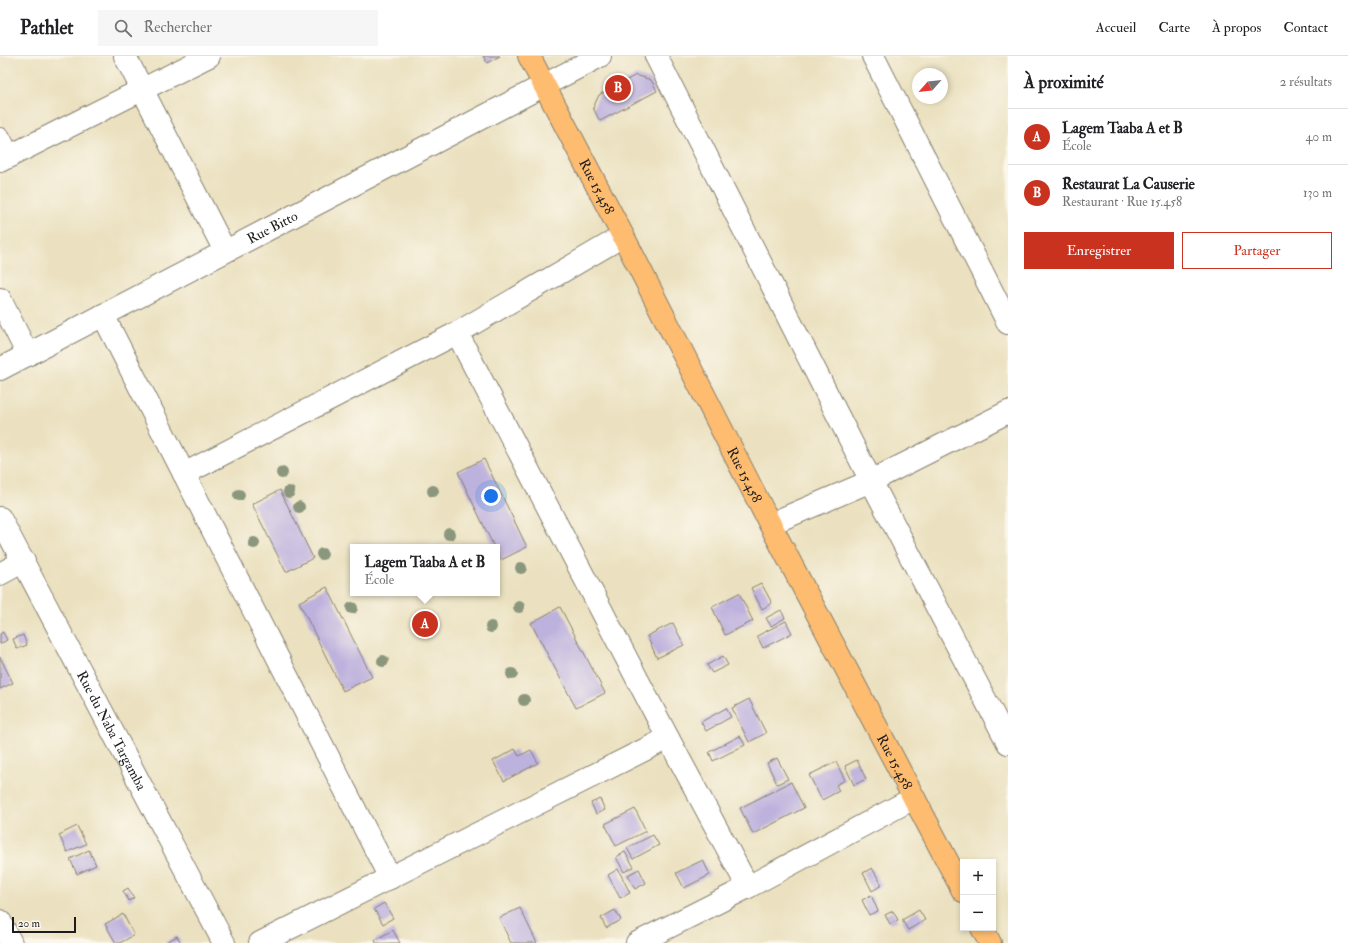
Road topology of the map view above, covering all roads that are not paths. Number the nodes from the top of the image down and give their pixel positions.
1 (125, 56) edge
2 (209, 56) edge
3 (529, 56) edge
4 (600, 56) edge
5 (656, 56) edge
6 (873, 56) edge
7 (544, 86) junction
8 (142, 89) junction
9 (3, 152) edge
10 (623, 236) junction
11 (225, 251) junction
12 (0, 299) edge
13 (103, 315) junction
14 (1008, 323) edge
15 (457, 333) junction
16 (28, 355) junction
17 (0, 369) edge
18 (1008, 412) edge
19 (184, 474) junction
20 (871, 481) junction
21 (0, 518) edge
22 (770, 524) junction
23 (24, 561) junction
24 (0, 574) edge
25 (668, 738) junction
26 (1008, 743) edge
27 (914, 798) junction
28 (390, 878) junction
29 (748, 886) junction
30 (960, 886) edge
31 (0, 921) edge
32 (984, 931) edge
33 (11, 943) edge
34 (224, 943) edge
35 (260, 943) edge
36 (637, 943) edge
37 (990, 943) edge

1 - 8 street
2 - 8 street
3 - 7 main road, Rue 15.458
4 - 7 street, Rue Bitto
5 - 20 street
6 - 14 street
7 - 10 main road, Rue 15.458
7 - 11 street, Rue Bitto
8 - 9 street
8 - 11 street
10 - 15 street
10 - 22 main road, Rue 15.458
11 - 13 street, Rue Bitto
12 - 16 street
13 - 16 street, Rue Bitto
13 - 19 street
15 - 19 street
15 - 25 street
16 - 17 street, Rue Bitto
18 - 20 street
19 - 28 street
20 - 22 street
20 - 26 street
21 - 23 street, Rue du Naba Targamba
22 - 27 main road, Rue 15.458
23 - 24 street
23 - 34 street, Rue du Naba Targamba
25 - 28 street
25 - 29 street
27 - 29 street
27 - 30 main road, Rue 15.458
28 - 35 street
29 - 36 street
31 - 33 street
32 - 37 main road

